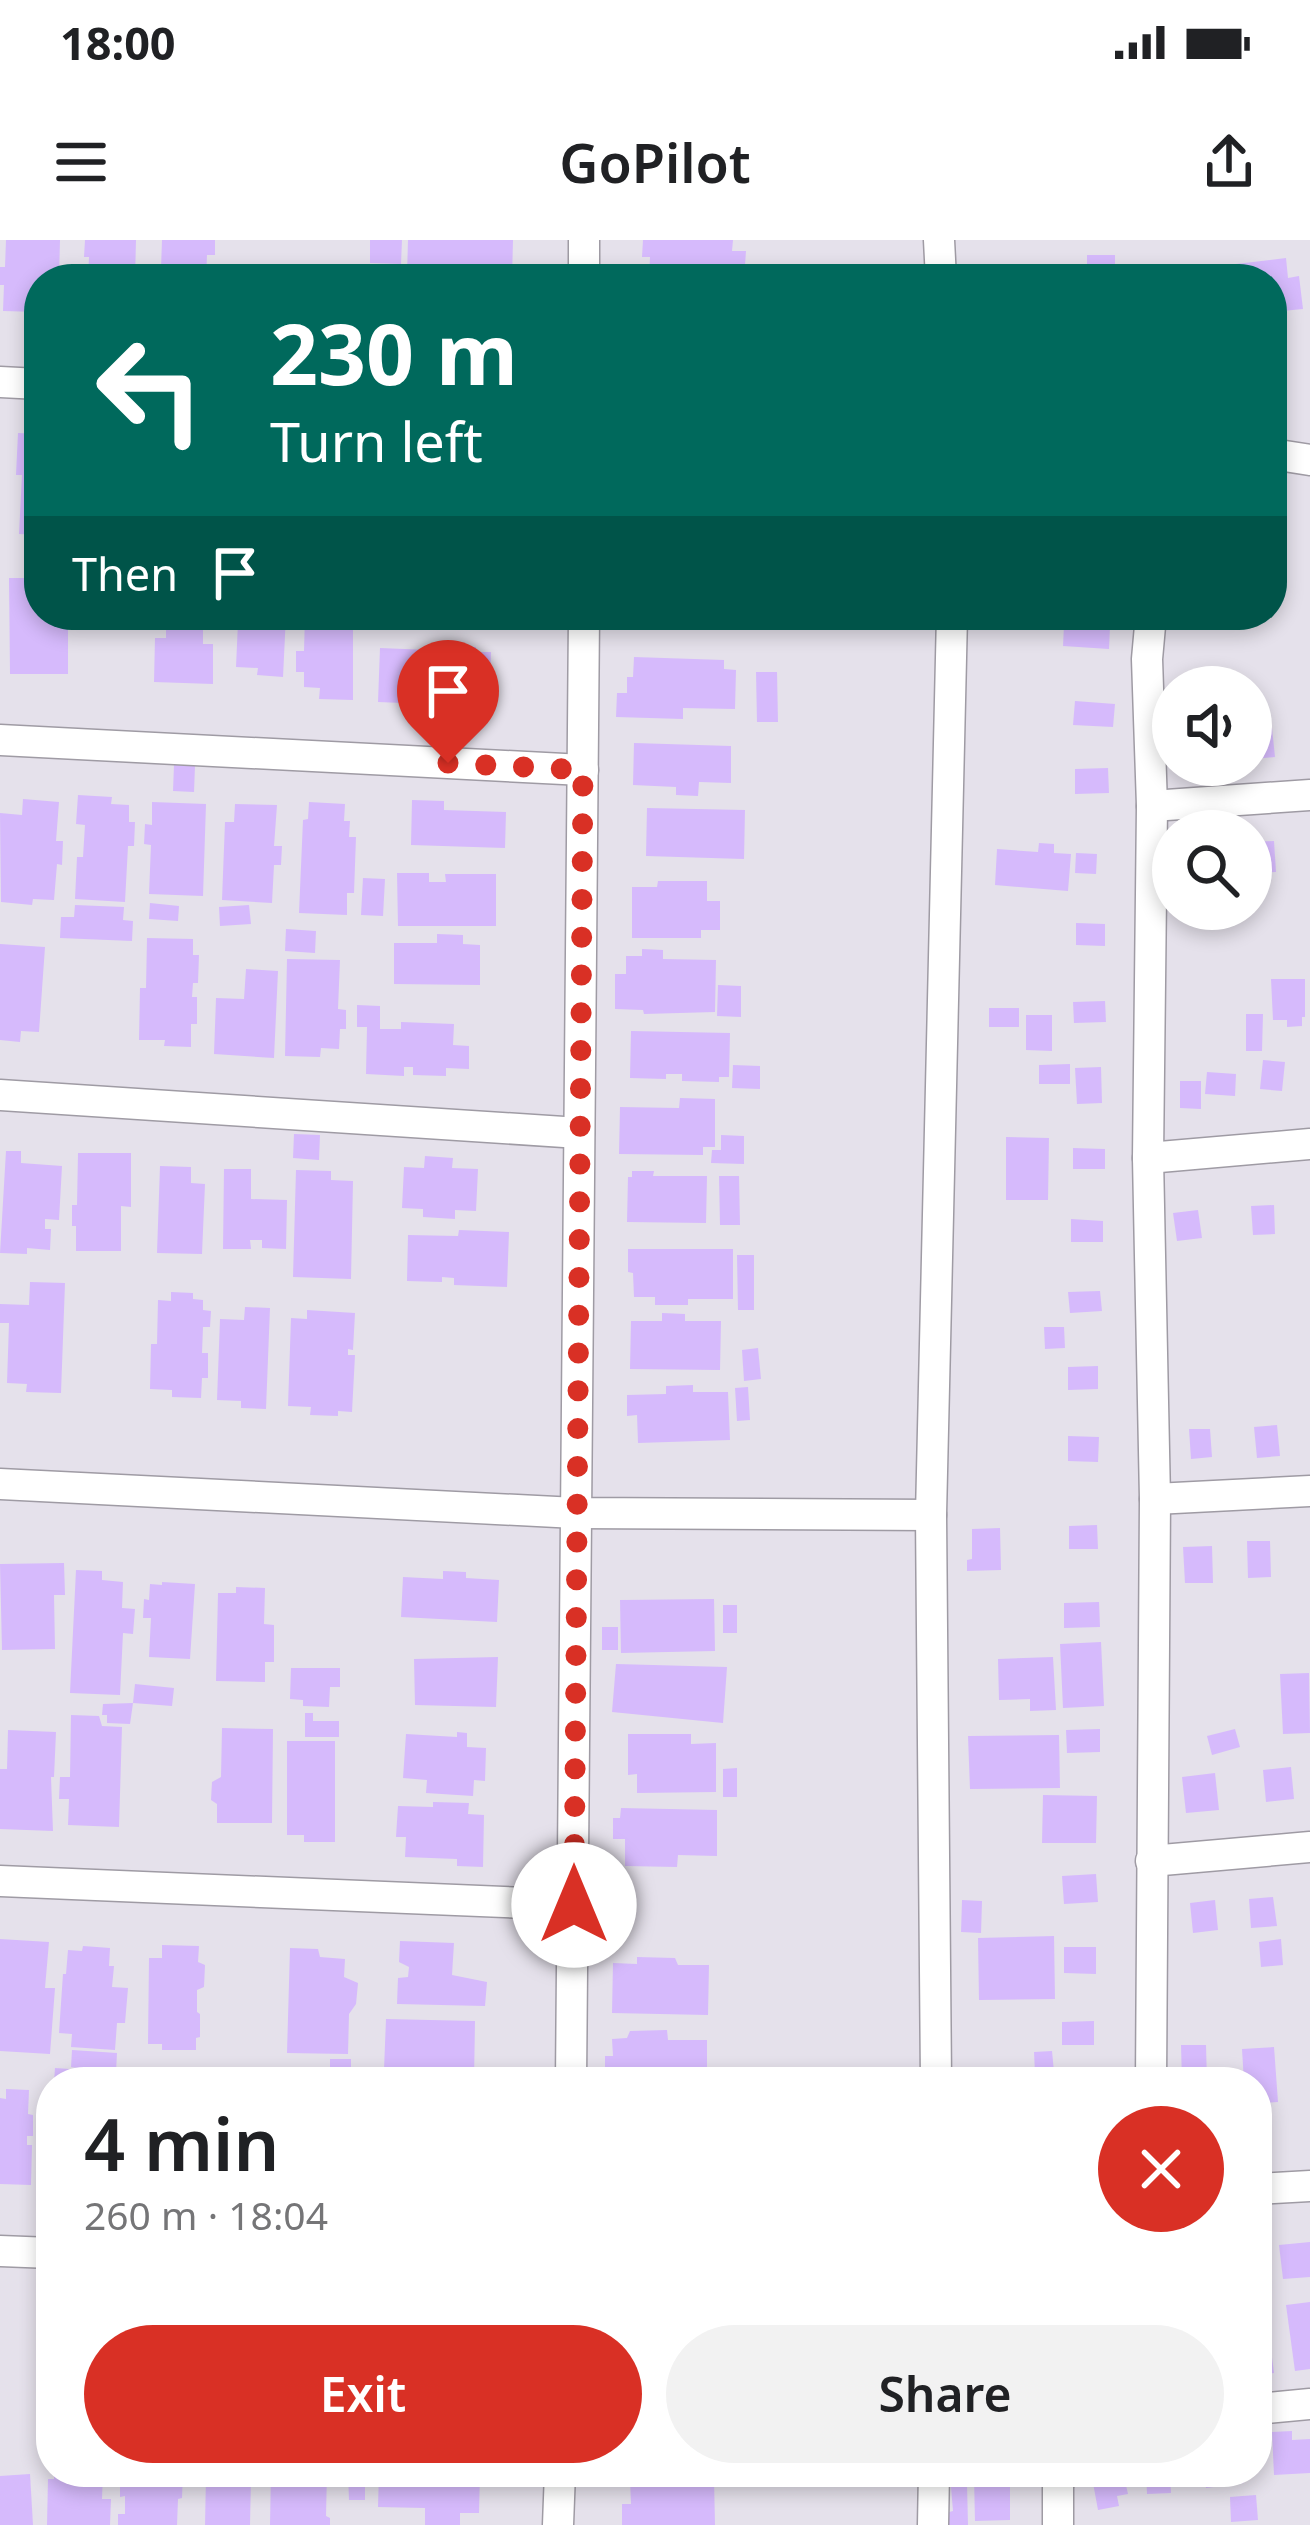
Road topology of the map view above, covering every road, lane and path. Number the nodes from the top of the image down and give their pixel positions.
1 (584, 630) edge
2 (952, 630) edge
3 (1150, 630) edge
4 (0, 740) edge
5 (583, 770) junction
6 (1310, 795) edge
7 (1153, 806) junction
8 (0, 1095) edge
9 (579, 1133) junction
10 (1310, 1144) edge
11 (1148, 1158) junction
12 (0, 1484) edge
13 (1310, 1491) edge
14 (1155, 1499) junction
15 (576, 1513) junction
16 (931, 1514) junction
17 (1310, 1846) edge
18 (1151, 1861) junction
19 (0, 1881) edge
20 (574, 1905) junction
21 (571, 2067) edge
22 (936, 2067) edge
23 (1151, 2067) edge
24 (1310, 2186) edge
25 (1272, 2188) edge
26 (0, 2251) edge
27 (36, 2252) edge
28 (1310, 2404) edge
29 (1272, 2408) edge
30 (559, 2487) edge
31 (934, 2487) edge
32 (1058, 2487) edge
33 (558, 2525) edge
34 (933, 2525) edge
35 (1058, 2525) edge

1 - 5 street
2 - 16 street
3 - 7 street
4 - 5 street
5 - 9 street
6 - 7 street
7 - 11 street
8 - 9 street
9 - 15 street
10 - 11 street
11 - 14 street
12 - 15 street
13 - 14 street
14 - 18 street
15 - 16 street
15 - 20 street
16 - 22 street
17 - 18 street
18 - 23 street
19 - 20 street
20 - 21 street
24 - 25 street
26 - 27 street
28 - 29 street
30 - 33 street
31 - 34 street
32 - 35 street

